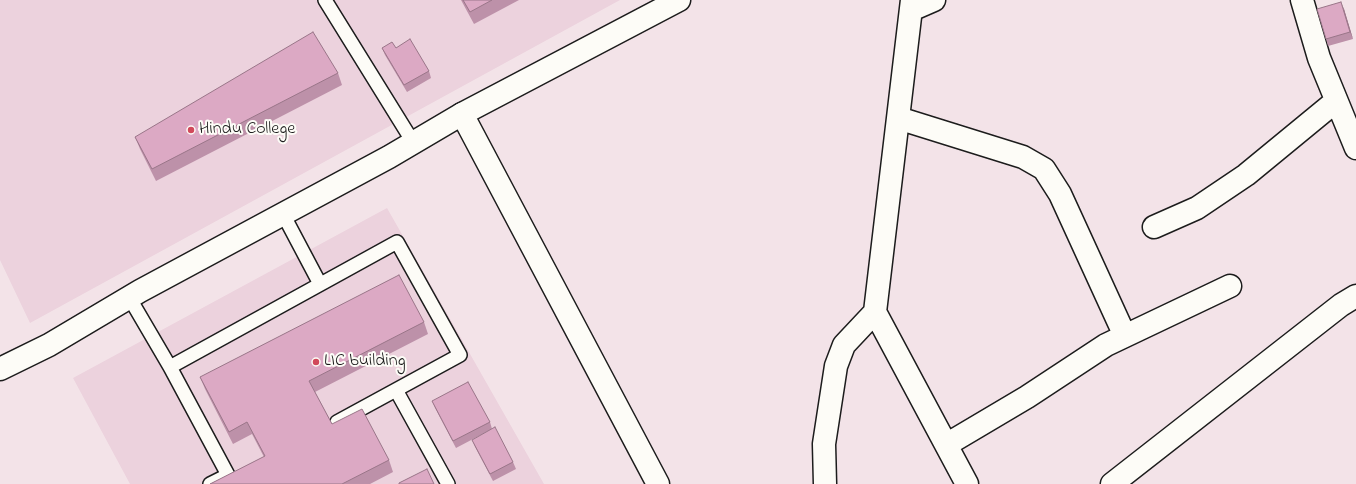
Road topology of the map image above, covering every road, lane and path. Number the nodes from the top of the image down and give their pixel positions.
1 (325, 0) edge
2 (679, 0) edge
3 (934, 0) edge
4 (1302, 0) edge
5 (912, 5) edge
6 (1336, 101) junction
7 (462, 114) junction
8 (898, 118) junction
9 (414, 142) junction
10 (1356, 148) edge
11 (282, 214) junction
12 (1154, 227) dead end
13 (320, 284) junction
14 (1230, 286) dead end
15 (1356, 296) edge
16 (129, 297) junction
17 (875, 312) junction
18 (1125, 336) junction
19 (170, 367) junction
20 (0, 369) edge
21 (396, 390) junction
22 (337, 422) edge
23 (946, 445) junction
24 (210, 484) edge
25 (448, 484) edge
26 (658, 484) edge
27 (825, 484) edge
28 (967, 484) edge
29 (1112, 484) edge

1 - 9 lane
2 - 7 street
3 - 5 street
4 - 6 street
5 - 8 street
6 - 10 street
6 - 12 street
7 - 9 street
7 - 26 street
8 - 17 street
8 - 18 street
9 - 11 street
11 - 13 lane
11 - 16 street
13 - 19 lane
13 - 21 lane
14 - 18 street
15 - 29 street
16 - 19 lane
16 - 20 street
17 - 23 street
17 - 27 street
18 - 23 street
19 - 24 lane
21 - 22 lane
21 - 25 lane
23 - 28 street

